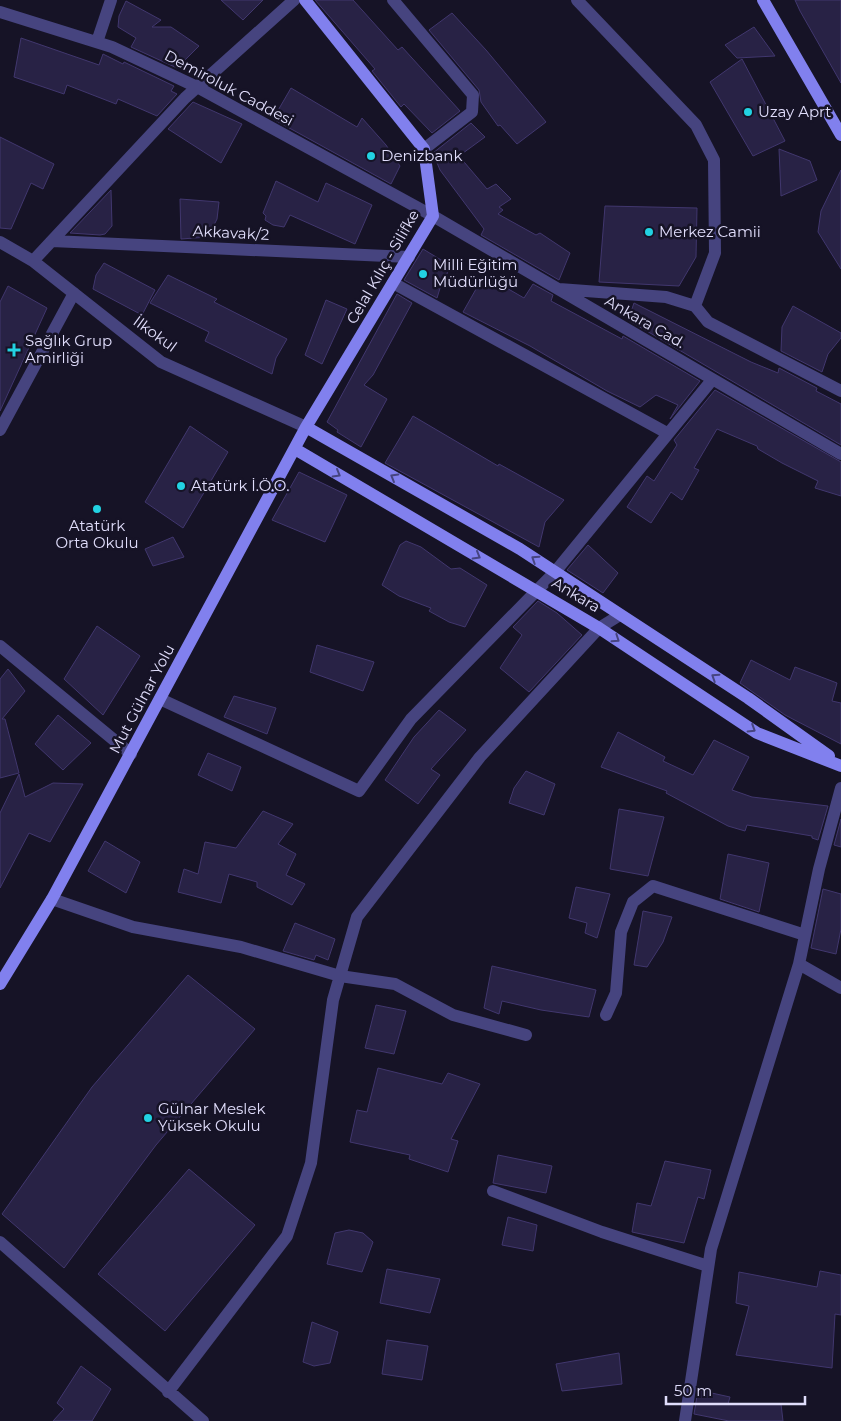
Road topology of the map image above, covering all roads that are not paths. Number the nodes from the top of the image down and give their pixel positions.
1 (112, 0) edge
2 (294, 0) edge
3 (305, 0) edge
4 (393, 0) edge
5 (577, 0) edge
6 (763, 0) edge
7 (0, 12) edge
8 (96, 42) junction
9 (197, 87) junction
10 (841, 135) edge
11 (424, 149) junction
12 (433, 216) junction
13 (52, 241) junction
14 (0, 242) edge
15 (409, 258) junction
16 (33, 261) junction
17 (393, 283) junction
18 (556, 288) junction
19 (74, 293) junction
20 (695, 306) junction
21 (712, 380) junction
22 (841, 391) edge
23 (306, 427) junction
24 (0, 430) edge
25 (667, 433) junction
26 (295, 449) junction
27 (841, 454) edge
28 (555, 572) junction
29 (536, 591) junction
30 (620, 615) junction
31 (599, 628) junction
32 (0, 646) edge
33 (160, 700) junction
34 (131, 754) junction
35 (841, 765) edge
36 (841, 788) edge
37 (52, 899) junction
38 (805, 935) junction
39 (799, 964) junction
40 (340, 976) junction
41 (0, 984) edge
42 (841, 988) edge
43 (606, 1015) dead end
44 (526, 1035) dead end
45 (493, 1191) dead end
46 (0, 1242) edge
47 (708, 1266) junction
48 (168, 1392) junction
49 (203, 1421) edge
50 (685, 1421) edge

1 - 8 street
2 - 9 street
3 - 11 main road
4 - 11 street
5 - 20 street
6 - 10 main road
7 - 8 street, Demiroluk Caddesi
8 - 9 street, Demiroluk Caddesi
9 - 12 street, Demiroluk Caddesi
9 - 13 street
11 - 12 main road, Celal Kılıç - Silifke
12 - 15 main road, Celal Kılıç - Silifke
12 - 18 street, Ankara Cad.
13 - 15 street, Akkavak/2
13 - 16 street
14 - 16 street, İlkokul
15 - 17 main road, Celal Kılıç - Silifke
16 - 19 street, İlkokul
17 - 23 main road, Celal Kılıç - Silifke
17 - 25 street
18 - 20 street
18 - 21 street, Ankara Cad.
19 - 23 street, İlkokul
19 - 24 street
20 - 22 street
21 - 25 street
21 - 27 street, Ankara Cad.
23 - 26 main road, Mut Gülnar Yolu
28 -> 23 main road, Ankara
25 - 28 street
26 -> 29 main road, Ankara
26 - 33 main road, Mut Gülnar Yolu
28 - 29 street
28 - 30 main road, Ankara
29 - 31 main road, Ankara
29 - 33 street
30 - 31 street
35 -> 30 main road, Ankara
31 -> 35 main road, Ankara
31 - 40 street
32 - 34 street
33 - 34 main road, Mut Gülnar Yolu
34 - 37 main road, Mut Gülnar Yolu
36 - 38 street
37 - 40 street
37 - 41 main road, Mut Gülnar Yolu
38 - 39 street
38 - 43 street
39 - 42 street
39 - 47 street
40 - 44 street
40 - 48 street
45 - 47 street
46 - 48 street
47 - 50 street
48 - 49 street

